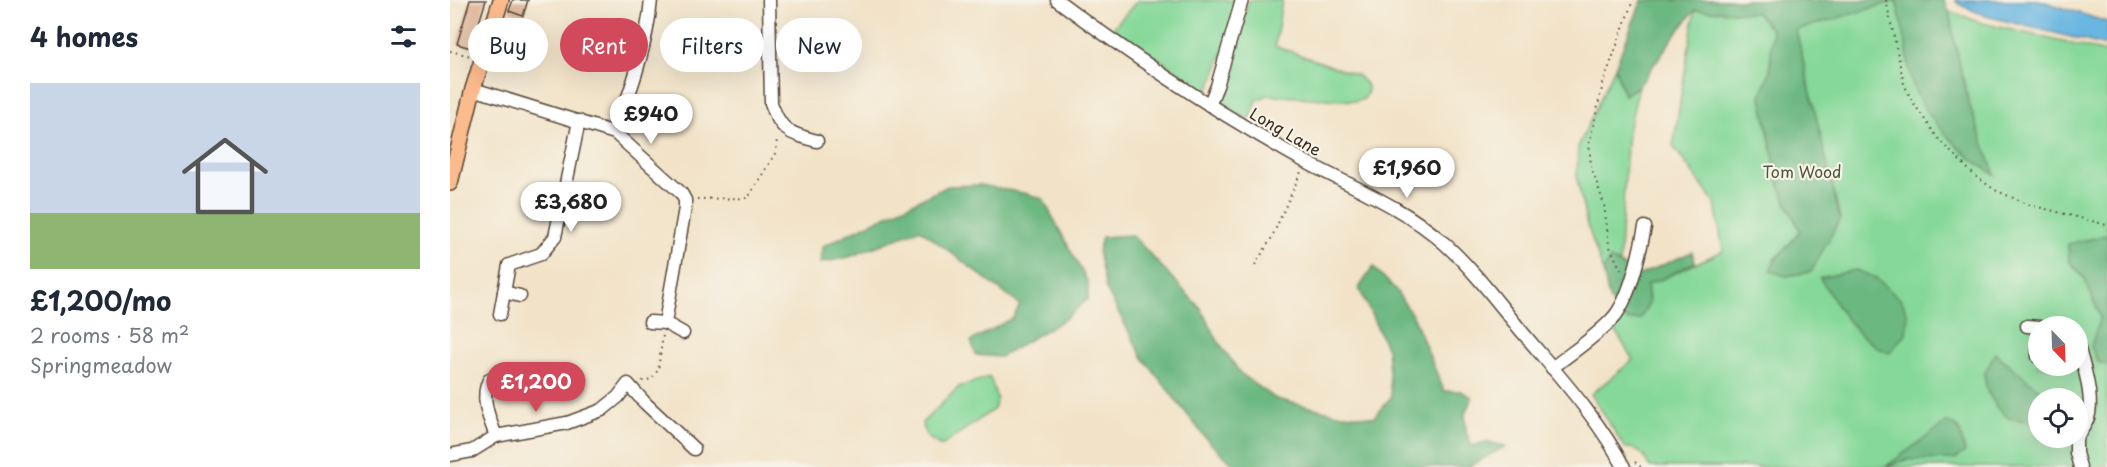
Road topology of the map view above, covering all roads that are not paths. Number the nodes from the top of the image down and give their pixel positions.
1 (501, 0) edge
2 (651, 0) edge
3 (770, 0) edge
4 (1057, 0) edge
5 (1242, 0) edge
6 (1074, 5) edge
7 (473, 89) junction
8 (1209, 105) junction
9 (579, 122) junction
10 (615, 133) junction
11 (817, 141) dead end
12 (450, 183) edge
13 (1645, 227) dead end
14 (504, 292) junction
15 (520, 296) dead end
16 (500, 314) dead end
17 (666, 317) junction
18 (650, 322) dead end
19 (683, 333) dead end
20 (1552, 368) junction
21 (489, 380) dead end
22 (2088, 389) edge
23 (2088, 418) edge
24 (496, 436) junction
25 (2076, 448) edge
26 (694, 449) dead end
27 (450, 455) edge
28 (1624, 467) edge
29 (2080, 467) edge

1 - 7 main road
2 - 10 street
3 - 11 street
4 - 6 street, Long Lane
5 - 8 street
6 - 8 street, Long Lane
7 - 9 street
7 - 12 main road
8 - 20 street, Long Lane
9 - 10 street
9 - 14 street
10 - 17 street
13 - 20 street
14 - 15 street
14 - 16 street
17 - 18 street
17 - 19 street
20 - 28 street, Long Lane
21 - 24 street
22 - 23 street
24 - 26 street
24 - 27 street
25 - 29 street

